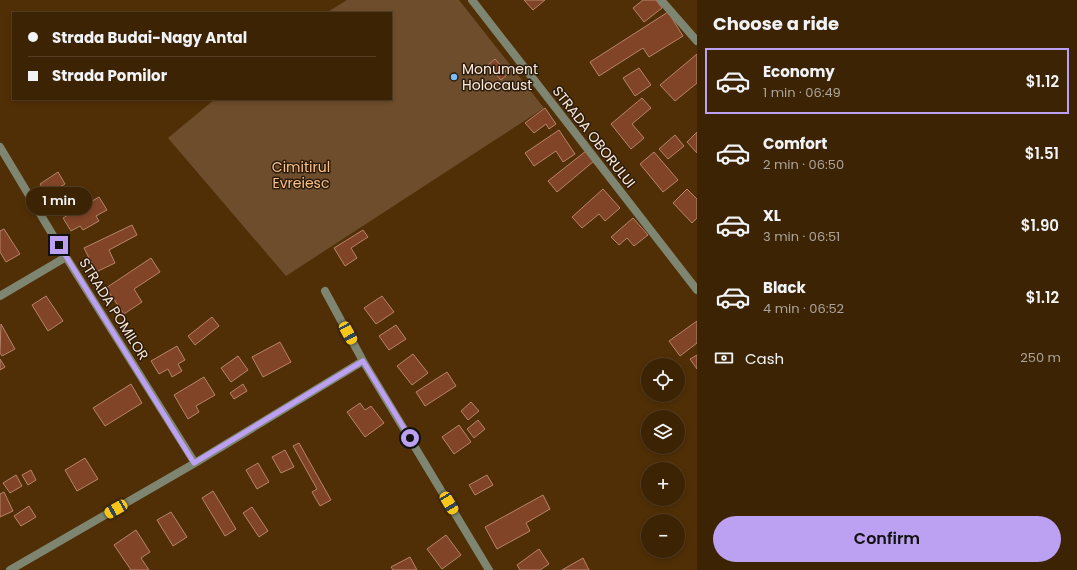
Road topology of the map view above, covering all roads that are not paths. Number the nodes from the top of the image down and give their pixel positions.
1 (472, 0) edge
2 (661, 0) edge
3 (697, 41) edge
4 (0, 146) edge
5 (66, 257) junction
6 (697, 290) edge
7 (325, 291) dead end
8 (0, 296) edge
9 (363, 361) junction
10 (194, 463) junction
11 (488, 569) edge
12 (10, 570) edge

1 - 6 street, STRADA OBORULUI
2 - 3 street
4 - 5 street, STRADA POMILOR
5 - 8 street
5 - 10 street, STRADA POMILOR
7 - 9 street
9 - 10 street
9 - 11 street
10 - 12 street

